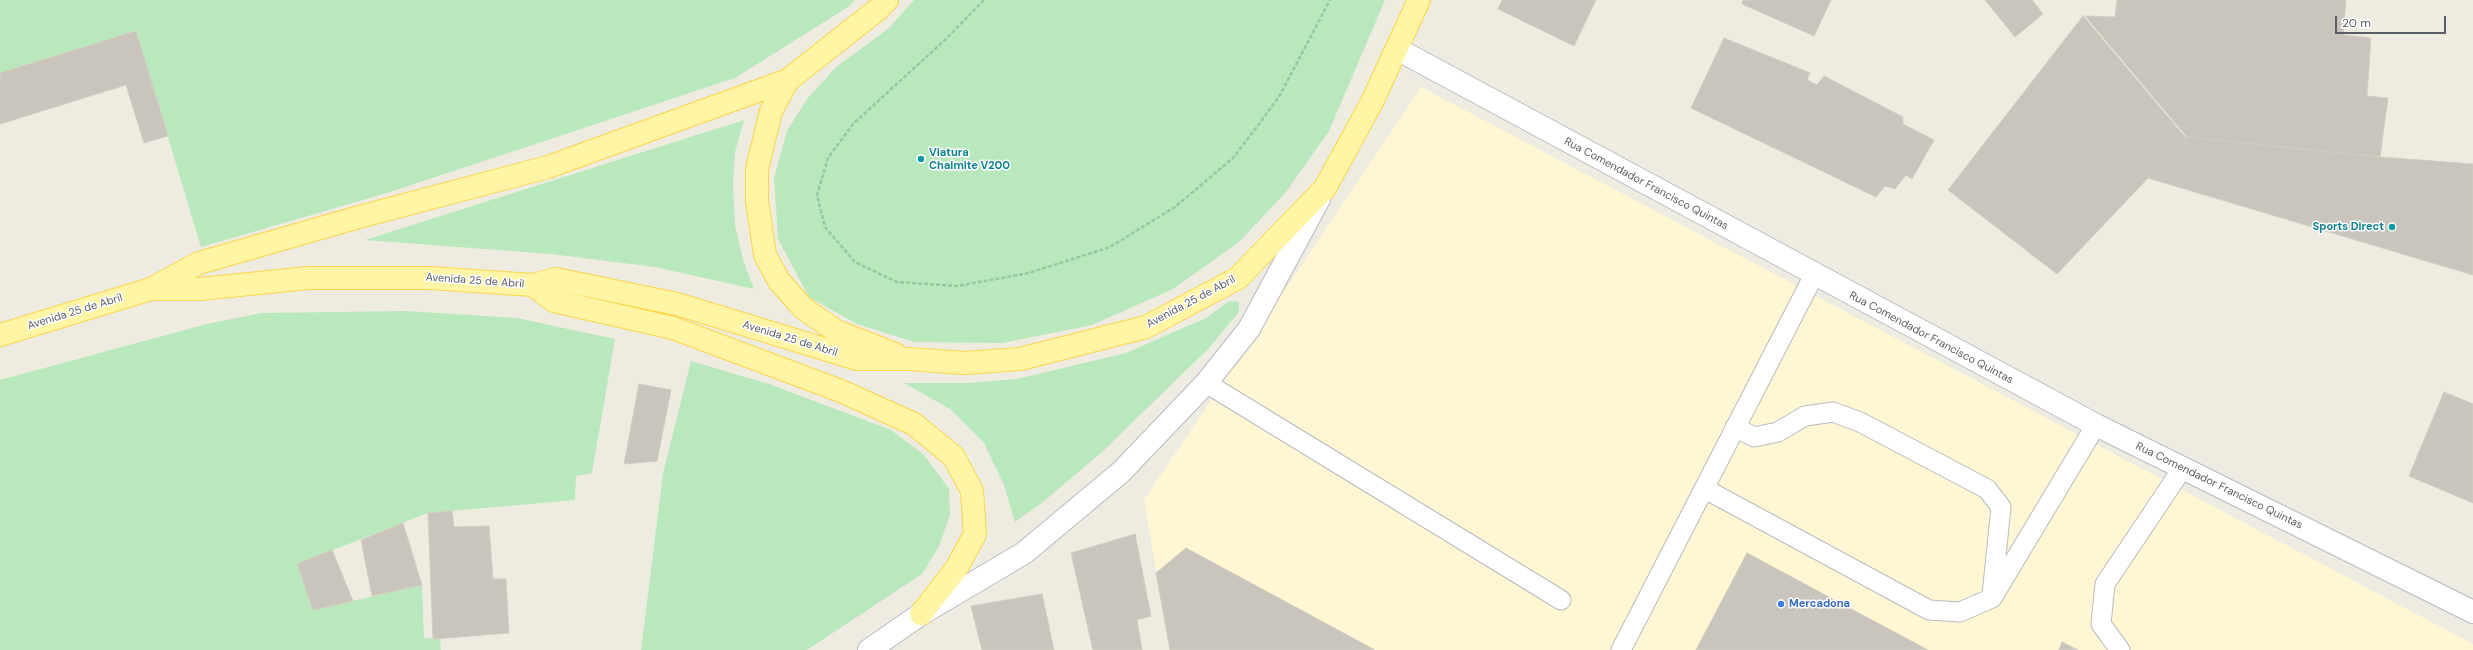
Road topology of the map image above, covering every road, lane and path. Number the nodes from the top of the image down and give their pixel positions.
1 (887, 0) edge
2 (984, 0) edge
3 (1330, 0) edge
4 (1419, 0) edge
5 (1397, 49) junction
6 (788, 80) junction
7 (1325, 188) junction
8 (1814, 275) junction
9 (533, 285) junction
10 (150, 289) junction
11 (0, 335) edge
12 (909, 359) junction
13 (1206, 383) junction
14 (2096, 425) junction
15 (1735, 427) junction
16 (2182, 468) junction
17 (1705, 488) junction
18 (1992, 598) junction
19 (1561, 600) dead end
20 (2473, 612) edge
21 (921, 614) junction
22 (869, 650) edge
23 (1621, 650) edge
24 (2120, 650) edge

1 - 6 main road, Avenida 25 de Abril
2 - 3 path
4 - 5 main road, Avenida 25 de Abril
5 - 7 main road, Avenida 25 de Abril
5 - 8 street, Rua Comendador Francisco Quintas
6 - 10 main road, Avenida 25 de Abril
6 - 12 main road, Avenida 25 de Abril
7 - 12 main road, Avenida 25 de Abril
7 - 13 street
8 - 14 street, Rua Comendador Francisco Quintas
8 - 15 lane
9 - 10 main road, Avenida 25 de Abril
9 - 12 main road, Avenida 25 de Abril
9 - 21 main road
10 - 11 main road, Avenida 25 de Abril
13 - 19 lane
13 - 21 street
14 - 16 street, Rua Comendador Francisco Quintas
14 - 18 lane
15 - 17 lane
15 - 18 lane
16 - 20 street, Rua Comendador Francisco Quintas
16 - 24 lane
17 - 18 lane
17 - 23 lane
21 - 22 street

